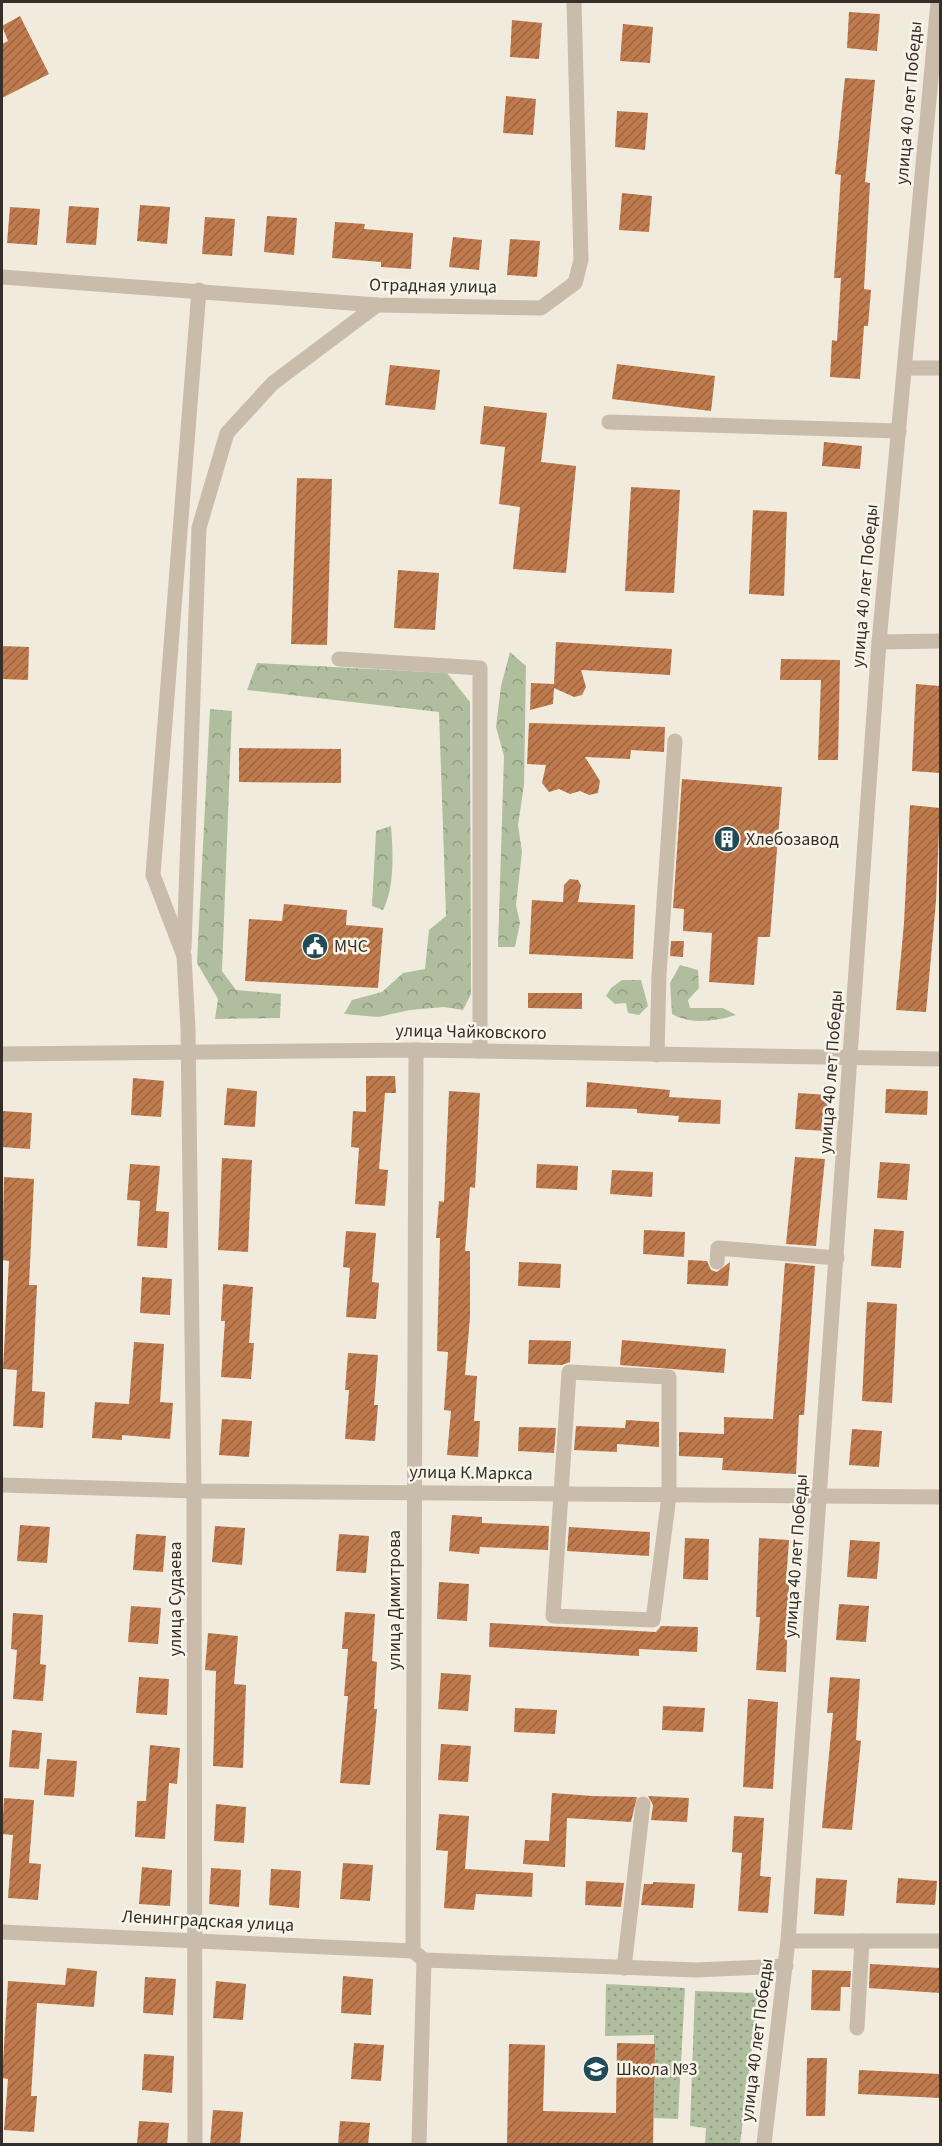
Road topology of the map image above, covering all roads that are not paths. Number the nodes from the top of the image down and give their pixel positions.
1 (574, 2) edge
2 (938, 2) edge
3 (2, 277) edge
4 (199, 290) junction
5 (376, 305) junction
6 (905, 368) junction
7 (940, 368) edge
8 (609, 422) dead end
9 (899, 431) junction
10 (940, 640) edge
11 (879, 642) junction
12 (339, 659) dead end
13 (675, 741) dead end
14 (184, 956) junction
15 (416, 1050) junction
16 (480, 1051) junction
17 (2, 1054) edge
18 (188, 1054) junction
19 (657, 1055) junction
20 (852, 1059) junction
21 (940, 1059) edge
22 (837, 1258) junction
23 (717, 1262) dead end
24 (2, 1485) edge
25 (194, 1491) junction
26 (413, 1492) junction
27 (563, 1494) junction
28 (669, 1496) junction
29 (940, 1497) edge
30 (819, 1498) junction
31 (643, 1804) dead end
32 (2, 1932) edge
33 (194, 1939) junction
34 (788, 1941) junction
35 (862, 1941) junction
36 (940, 1941) edge
37 (418, 1956) junction
38 (786, 1966) junction
39 (624, 1968) junction
40 (857, 2028) dead end
41 (195, 2145) edge
42 (419, 2145) edge
43 (764, 2145) edge

1 - 5 street, Отрадная улица
2 - 6 street, улица 40 лет Победы
3 - 4 street, Отрадная улица
4 - 5 street, Отрадная улица
4 - 14 street
5 - 14 street
6 - 7 street
6 - 9 street, улица 40 лет Победы
8 - 9 street
9 - 11 street, улица 40 лет Победы
10 - 11 street
11 - 20 street, улица 40 лет Победы
12 - 16 street
13 - 19 street
14 - 18 street, улица Судаева
15 - 16 street, улица Чайковского
15 - 18 street, улица Чайковского
15 - 26 street, улица Димитрова
16 - 19 street, улица Чайковского
17 - 18 street, улица Чайковского
18 - 25 street, улица Судаева
19 - 20 street, улица Чайковского
20 - 21 street, улица Чайковского
20 - 22 street, улица 40 лет Победы
22 - 23 street
22 - 30 street, улица 40 лет Победы
24 - 25 street, улица К.Маркса
25 - 26 street, улица К.Маркса
25 - 33 street, улица Судаева
26 - 27 street, улица К.Маркса
26 - 37 street, улица Димитрова
27 - 28 street, улица К.Маркса
27 - 28 street
27 - 28 street
28 - 30 street, улица К.Маркса
29 - 30 street, улица К.Маркса
30 - 34 street, улица 40 лет Победы
31 - 39 street
32 - 33 street, Ленинградская улица
33 - 37 street, Ленинградская улица
33 - 41 street, улица Судаева
34 - 35 street
34 - 38 street, улица 40 лет Победы
35 - 36 street
35 - 40 street
37 - 39 street, Ленинградская улица
37 - 42 street, улица Димитрова
38 - 39 street, Ленинградская улица
38 - 43 street, улица 40 лет Победы

